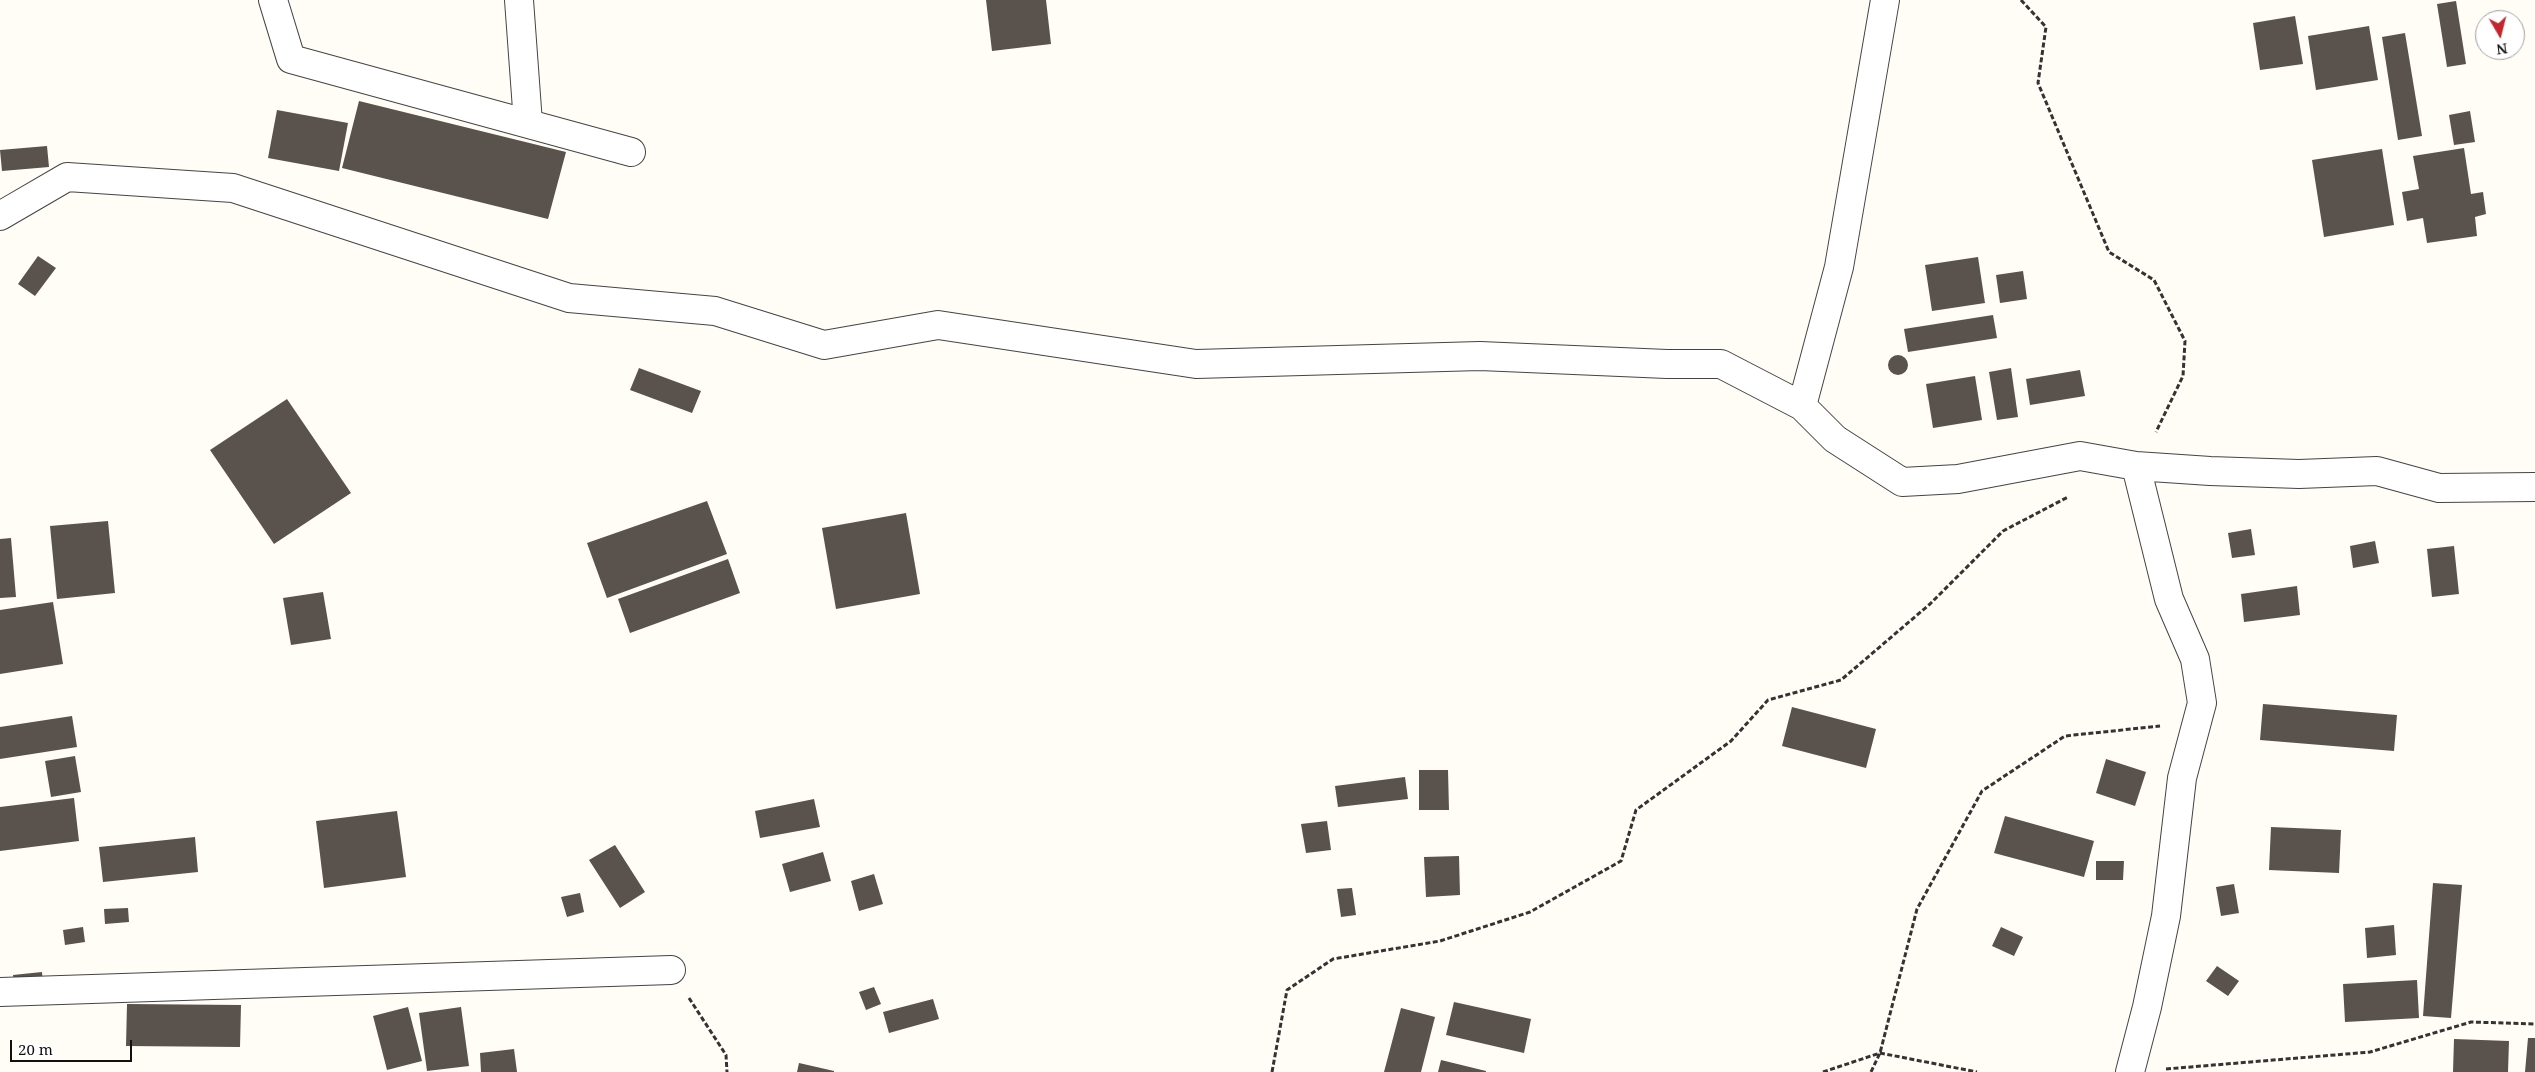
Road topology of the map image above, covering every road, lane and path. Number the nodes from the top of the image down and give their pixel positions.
1 (273, 0) edge
2 (519, 0) edge
3 (1885, 0) edge
4 (2021, 0) edge
5 (528, 123) junction
6 (631, 152) dead end
7 (0, 216) edge
8 (1802, 406) junction
9 (2136, 466) junction
10 (2535, 487) edge
11 (2071, 496) dead end
12 (2202, 703) junction
13 (670, 970) joint
14 (0, 992) edge
15 (2535, 1024) edge
16 (1880, 1053) junction
17 (727, 1072) edge
18 (1272, 1072) edge
19 (1823, 1072) edge
20 (1871, 1072) edge
21 (1977, 1072) edge
22 (2130, 1072) edge

1 - 5 street
2 - 5 street
3 - 8 street
4 - 9 path
5 - 6 street
7 - 8 street
8 - 9 street
9 - 10 street
9 - 12 street
11 - 18 path
12 - 16 path
12 - 22 street
13 - 14 street
13 - 17 path
15 - 22 path
16 - 19 path
16 - 20 path
16 - 21 path

